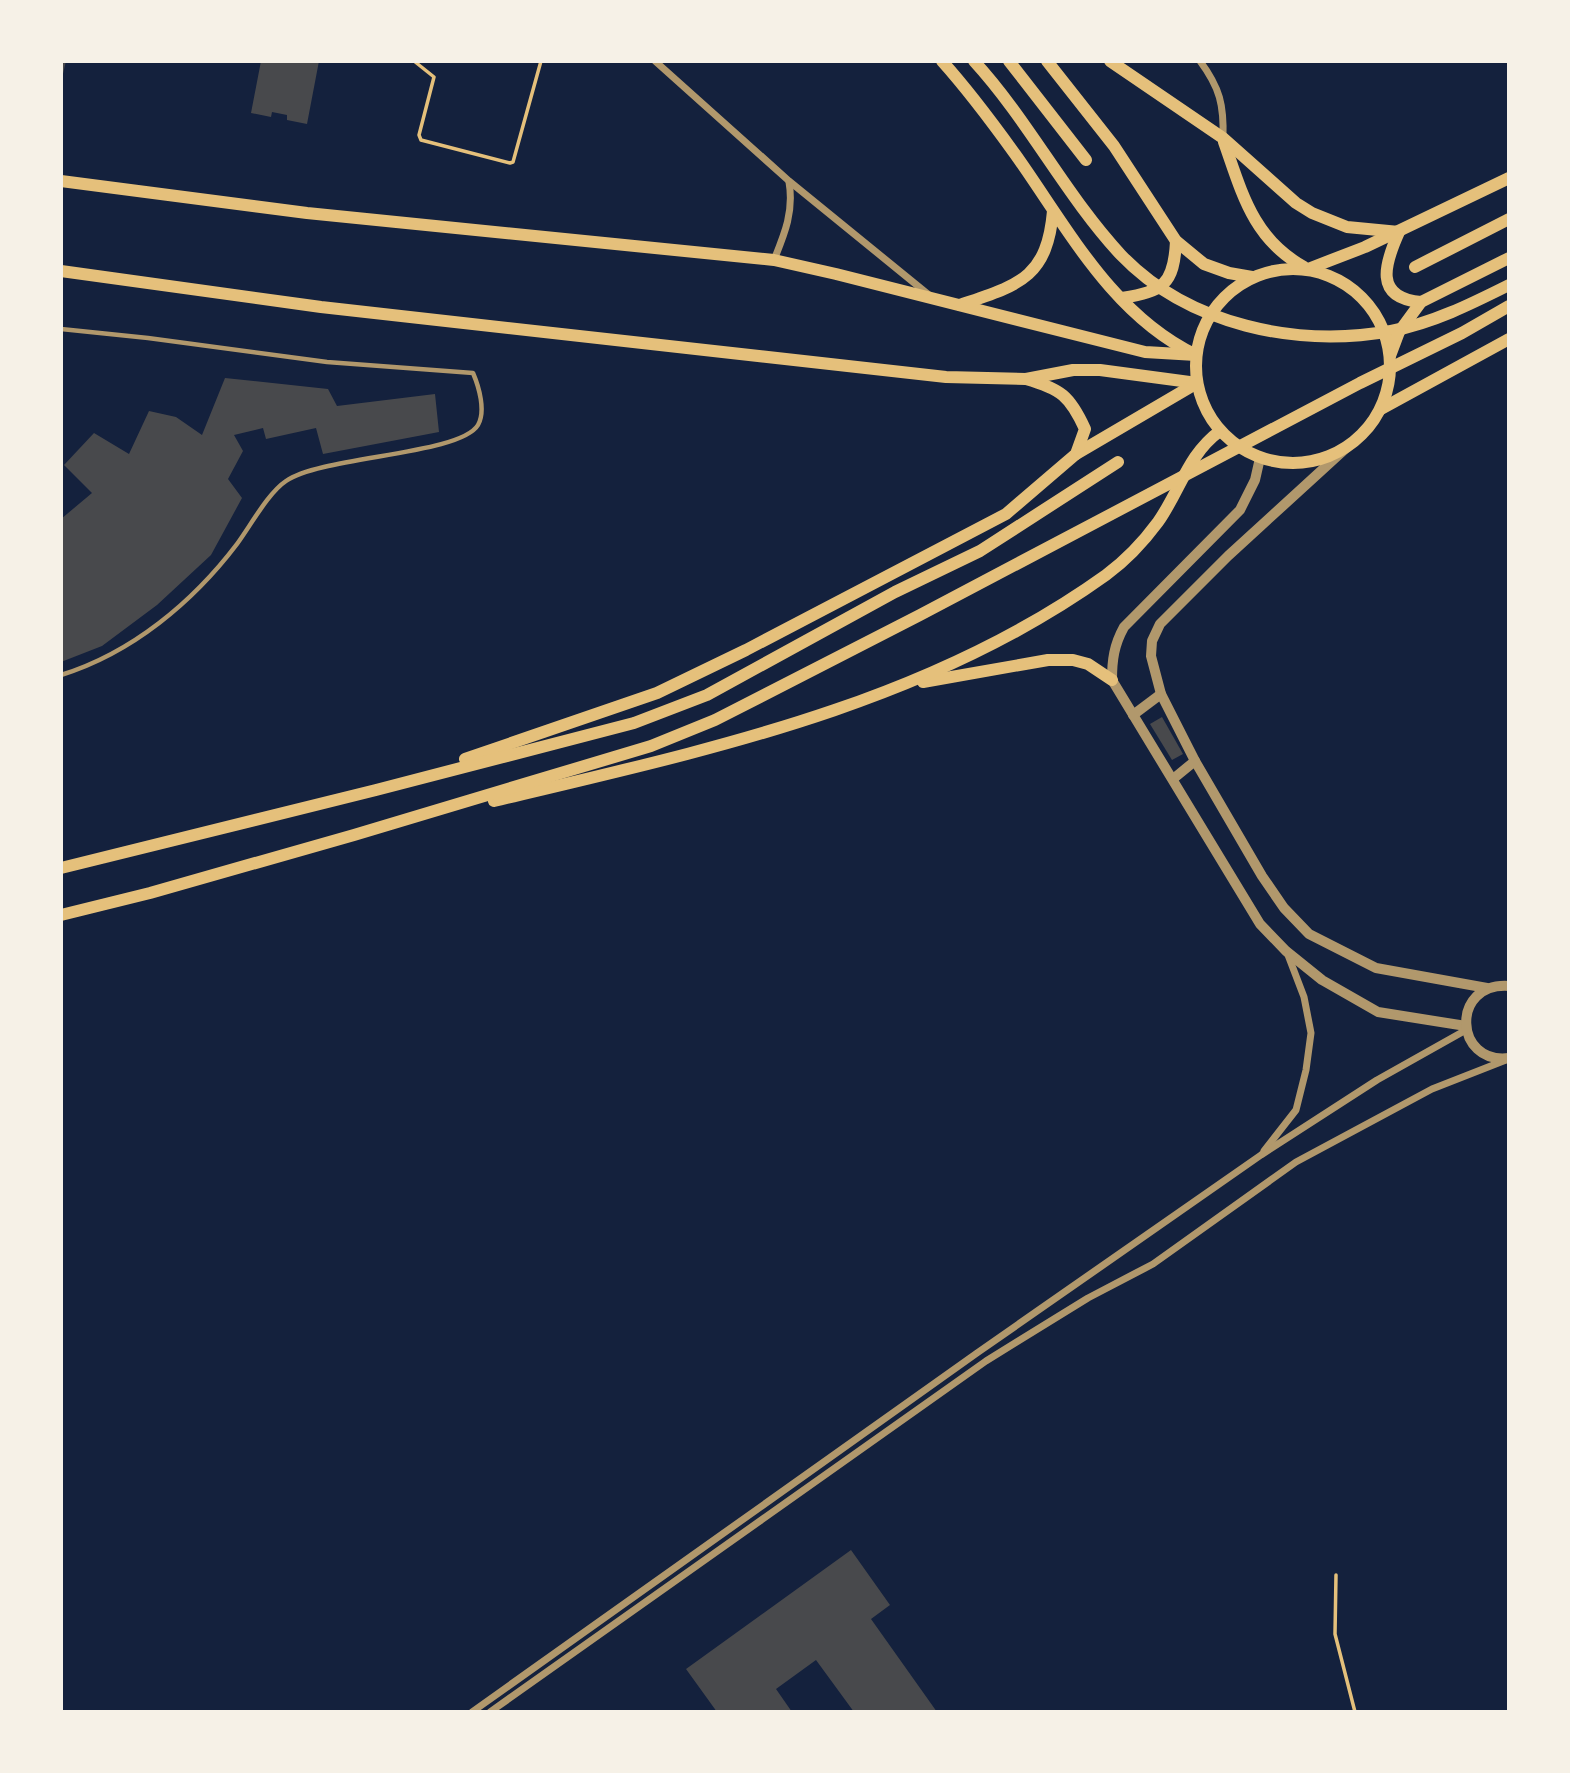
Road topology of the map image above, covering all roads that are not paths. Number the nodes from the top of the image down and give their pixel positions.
1 (655, 61) edge
2 (942, 61) edge
3 (974, 61) edge
4 (1009, 61) edge
5 (1047, 61) edge
6 (1110, 61) edge
7 (1200, 61) edge
8 (1223, 138) junction
9 (1086, 160) dead end
10 (1509, 178) edge
11 (61, 181) edge
12 (789, 181) junction
13 (1053, 211) junction
14 (1509, 219) edge
15 (1399, 232) junction
16 (1176, 242) junction
17 (1509, 258) edge
18 (774, 260) junction
19 (1415, 267) dead end
20 (1307, 269) junction
21 (61, 271) edge
22 (1252, 277) junction
23 (1509, 285) edge
24 (932, 297) junction
25 (1122, 298) junction
26 (1421, 302) junction
27 (960, 305) junction
28 (1509, 306) edge
29 (61, 329) edge
30 (1509, 339) edge
31 (1196, 355) junction
32 (1390, 356) junction
33 (1026, 379) junction
34 (1197, 383) junction
35 (1381, 409) junction
36 (1220, 431) junction
37 (1345, 449) junction
38 (1076, 454) junction
39 (1260, 458) junction
40 (1118, 462) dead end
41 (61, 675) edge
42 (1112, 680) junction
43 (905, 685) junction
44 (1161, 694) junction
45 (1133, 715) junction
46 (1195, 761) junction
47 (1173, 779) junction
48 (376, 790) junction
49 (354, 835) junction
50 (61, 868) edge
51 (61, 915) edge
52 (1286, 951) junction
53 (1508, 985) edge
54 (1487, 988) junction
55 (1466, 1028) junction
56 (1509, 1058) edge
57 (1261, 1155) junction
58 (472, 1712) edge
59 (490, 1712) edge

1 - 12 street
2 - 13 main road
3 - 23 main road
4 - 9 main road
5 - 16 main road
6 - 8 main road
7 - 8 street
8 - 15 main road
8 - 20 main road
10 - 15 main road
11 - 18 main road
12 - 18 street
12 - 24 street
13 - 25 main road
13 - 27 main road
14 - 19 main road
15 - 20 main road
15 - 26 main road
16 - 22 main road
16 - 25 main road
17 - 26 main road
18 - 24 main road
20 - 22 main road
20 - 32 main road
21 - 33 main road
22 - 31 main road
24 - 27 main road
25 - 31 main road
26 - 32 main road
27 - 31 main road
28 - 49 main road
29 - 41 lane
30 - 35 main road
31 - 34 main road
32 - 35 main road
33 - 34 main road
33 - 38 main road
34 - 36 main road
34 - 38 main road
35 - 37 main road
36 - 39 main road
36 - 43 main road
37 - 39 main road
37 - 44 street
38 - 48 main road
39 - 42 street
40 - 48 main road
42 - 43 main road
42 - 45 street
43 - 49 main road
44 - 45 street
44 - 46 street
45 - 47 street
46 - 47 street
46 - 54 street
47 - 52 street
48 - 50 main road
49 - 51 main road
52 - 55 street
52 - 57 street
53 - 54 street
54 - 55 street
55 - 56 street
55 - 57 street
56 - 59 street
57 - 58 street

